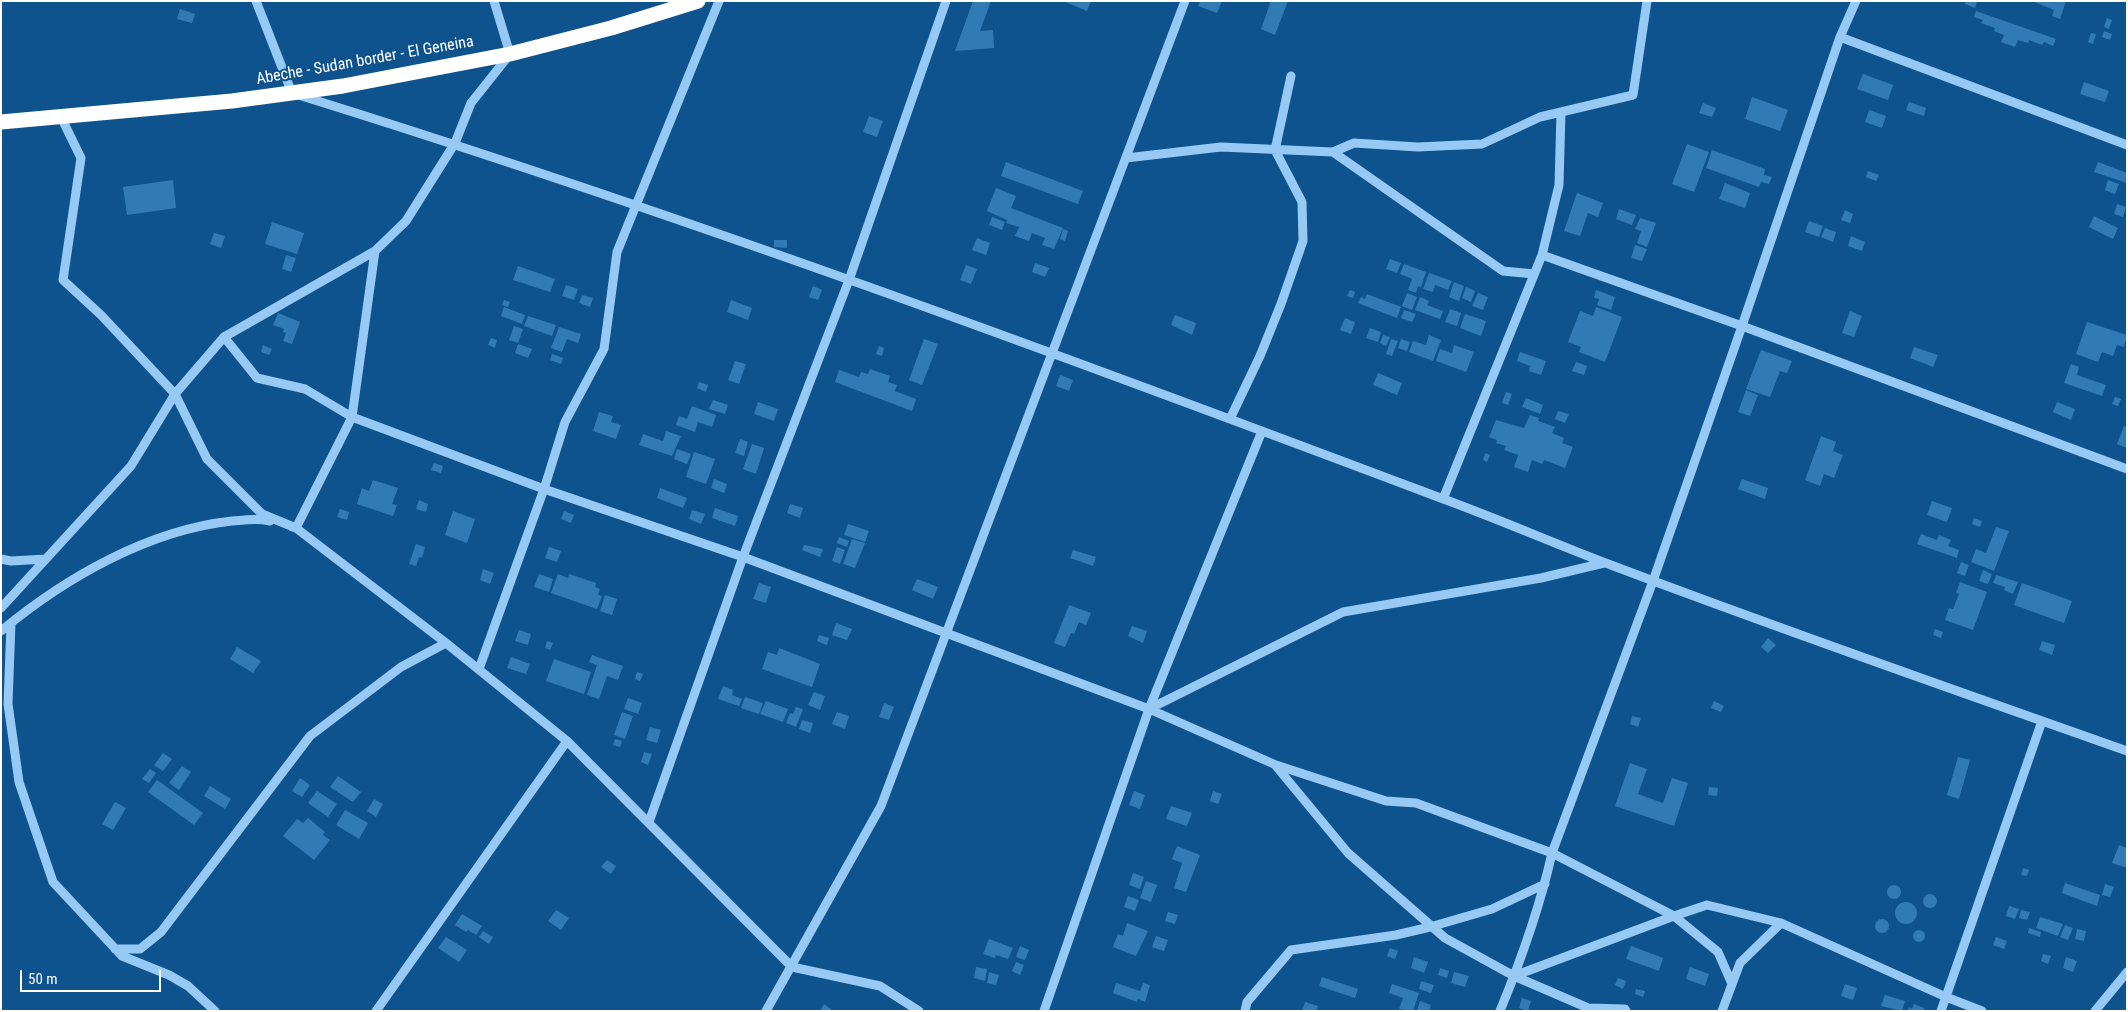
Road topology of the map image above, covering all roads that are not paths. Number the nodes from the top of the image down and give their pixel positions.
1 (256, 1) edge
2 (494, 1) edge
3 (698, 1) edge
4 (719, 1) edge
5 (946, 1) edge
6 (1185, 1) edge
7 (1647, 1) edge
8 (1856, 1) edge
9 (1840, 37) junction
10 (510, 54) junction
11 (1291, 76) dead end
12 (292, 93) junction
13 (1562, 112) junction
14 (61, 117) junction
15 (1, 122) edge
16 (455, 143) junction
17 (2127, 145) edge
18 (1275, 150) junction
19 (1333, 152) junction
20 (1126, 158) junction
21 (637, 204) junction
22 (375, 251) junction
23 (1542, 255) junction
24 (1534, 274) junction
25 (850, 280) junction
26 (1742, 326) junction
27 (224, 337) junction
28 (1053, 352) junction
29 (175, 394) junction
30 (352, 417) junction
31 (1230, 419) junction
32 (1262, 432) junction
33 (2127, 469) edge
34 (544, 490) junction
35 (1443, 499) junction
36 (296, 528) junction
37 (743, 557) junction
38 (1, 559) edge
39 (46, 559) junction
40 (1604, 562) junction
41 (1654, 581) junction
42 (1, 608) edge
43 (11, 623) junction
44 (1, 631) edge
45 (945, 634) junction
46 (446, 643) junction
47 (479, 669) junction
48 (1149, 709) junction
49 (2042, 721) junction
50 (567, 741) junction
51 (2127, 751) edge
52 (1276, 766) junction
53 (649, 822) junction
54 (1552, 853) junction
55 (1545, 884) junction
56 (1674, 916) junction
57 (1781, 923) junction
58 (1430, 926) junction
59 (115, 949) junction
60 (792, 967) junction
61 (2127, 972) edge
62 (1514, 976) junction
63 (1732, 984) junction
64 (1946, 997) junction
65 (215, 1011) edge
66 (376, 1011) edge
67 (766, 1011) edge
68 (919, 1011) edge
69 (1044, 1011) edge
70 (1245, 1011) edge
71 (1500, 1011) edge
72 (1626, 1011) edge
73 (1722, 1011) edge
74 (1941, 1011) edge
75 (1982, 1011) edge
76 (2095, 1011) edge

1 - 12 street
2 - 10 street
3 - 10 highway, Abeche - Sudan border - El Geneina
4 - 21 street
5 - 25 street
6 - 20 street
7 - 13 street
8 - 9 street
9 - 17 street
9 - 26 street
10 - 12 highway, Abeche - Sudan border - El Geneina
10 - 16 street
11 - 18 street
12 - 14 highway, Abeche - Sudan border - El Geneina
12 - 16 street
13 - 19 street
13 - 23 street
14 - 15 highway, Abeche - Sudan border - El Geneina
14 - 29 street
16 - 21 street
16 - 22 street
18 - 19 street
18 - 20 street
18 - 31 street
19 - 24 street
20 - 28 street
21 - 25 street
21 - 34 street
22 - 27 street
22 - 30 street
23 - 24 street
23 - 26 street
24 - 35 street
25 - 28 street
25 - 37 street
26 - 33 street
26 - 41 street
27 - 29 street
27 - 30 street
28 - 31 street
28 - 45 street
29 - 36 street
29 - 39 street
30 - 34 street
30 - 36 street
31 - 32 street
32 - 35 street
32 - 48 street
34 - 37 street
34 - 47 street
35 - 40 street
36 - 43 street
36 - 46 street
37 - 45 street
37 - 53 street
38 - 39 street
39 - 42 street
40 - 41 street
40 - 48 street
41 - 49 street
41 - 54 street
43 - 44 street
43 - 59 street
45 - 48 street
45 - 60 street
46 - 47 street
46 - 59 street
47 - 50 street
48 - 52 street
48 - 69 street
49 - 51 street
49 - 64 street
50 - 53 street
50 - 66 street
52 - 54 street
52 - 58 street
53 - 60 street
54 - 55 street
54 - 56 street
55 - 58 street
55 - 62 street
56 - 57 street
56 - 62 street
56 - 63 street
57 - 63 street
57 - 64 street
58 - 62 street
58 - 70 street
59 - 65 street
60 - 67 street
60 - 68 street
61 - 76 street
62 - 71 street
62 - 72 street
63 - 73 street
64 - 74 street
64 - 75 street

